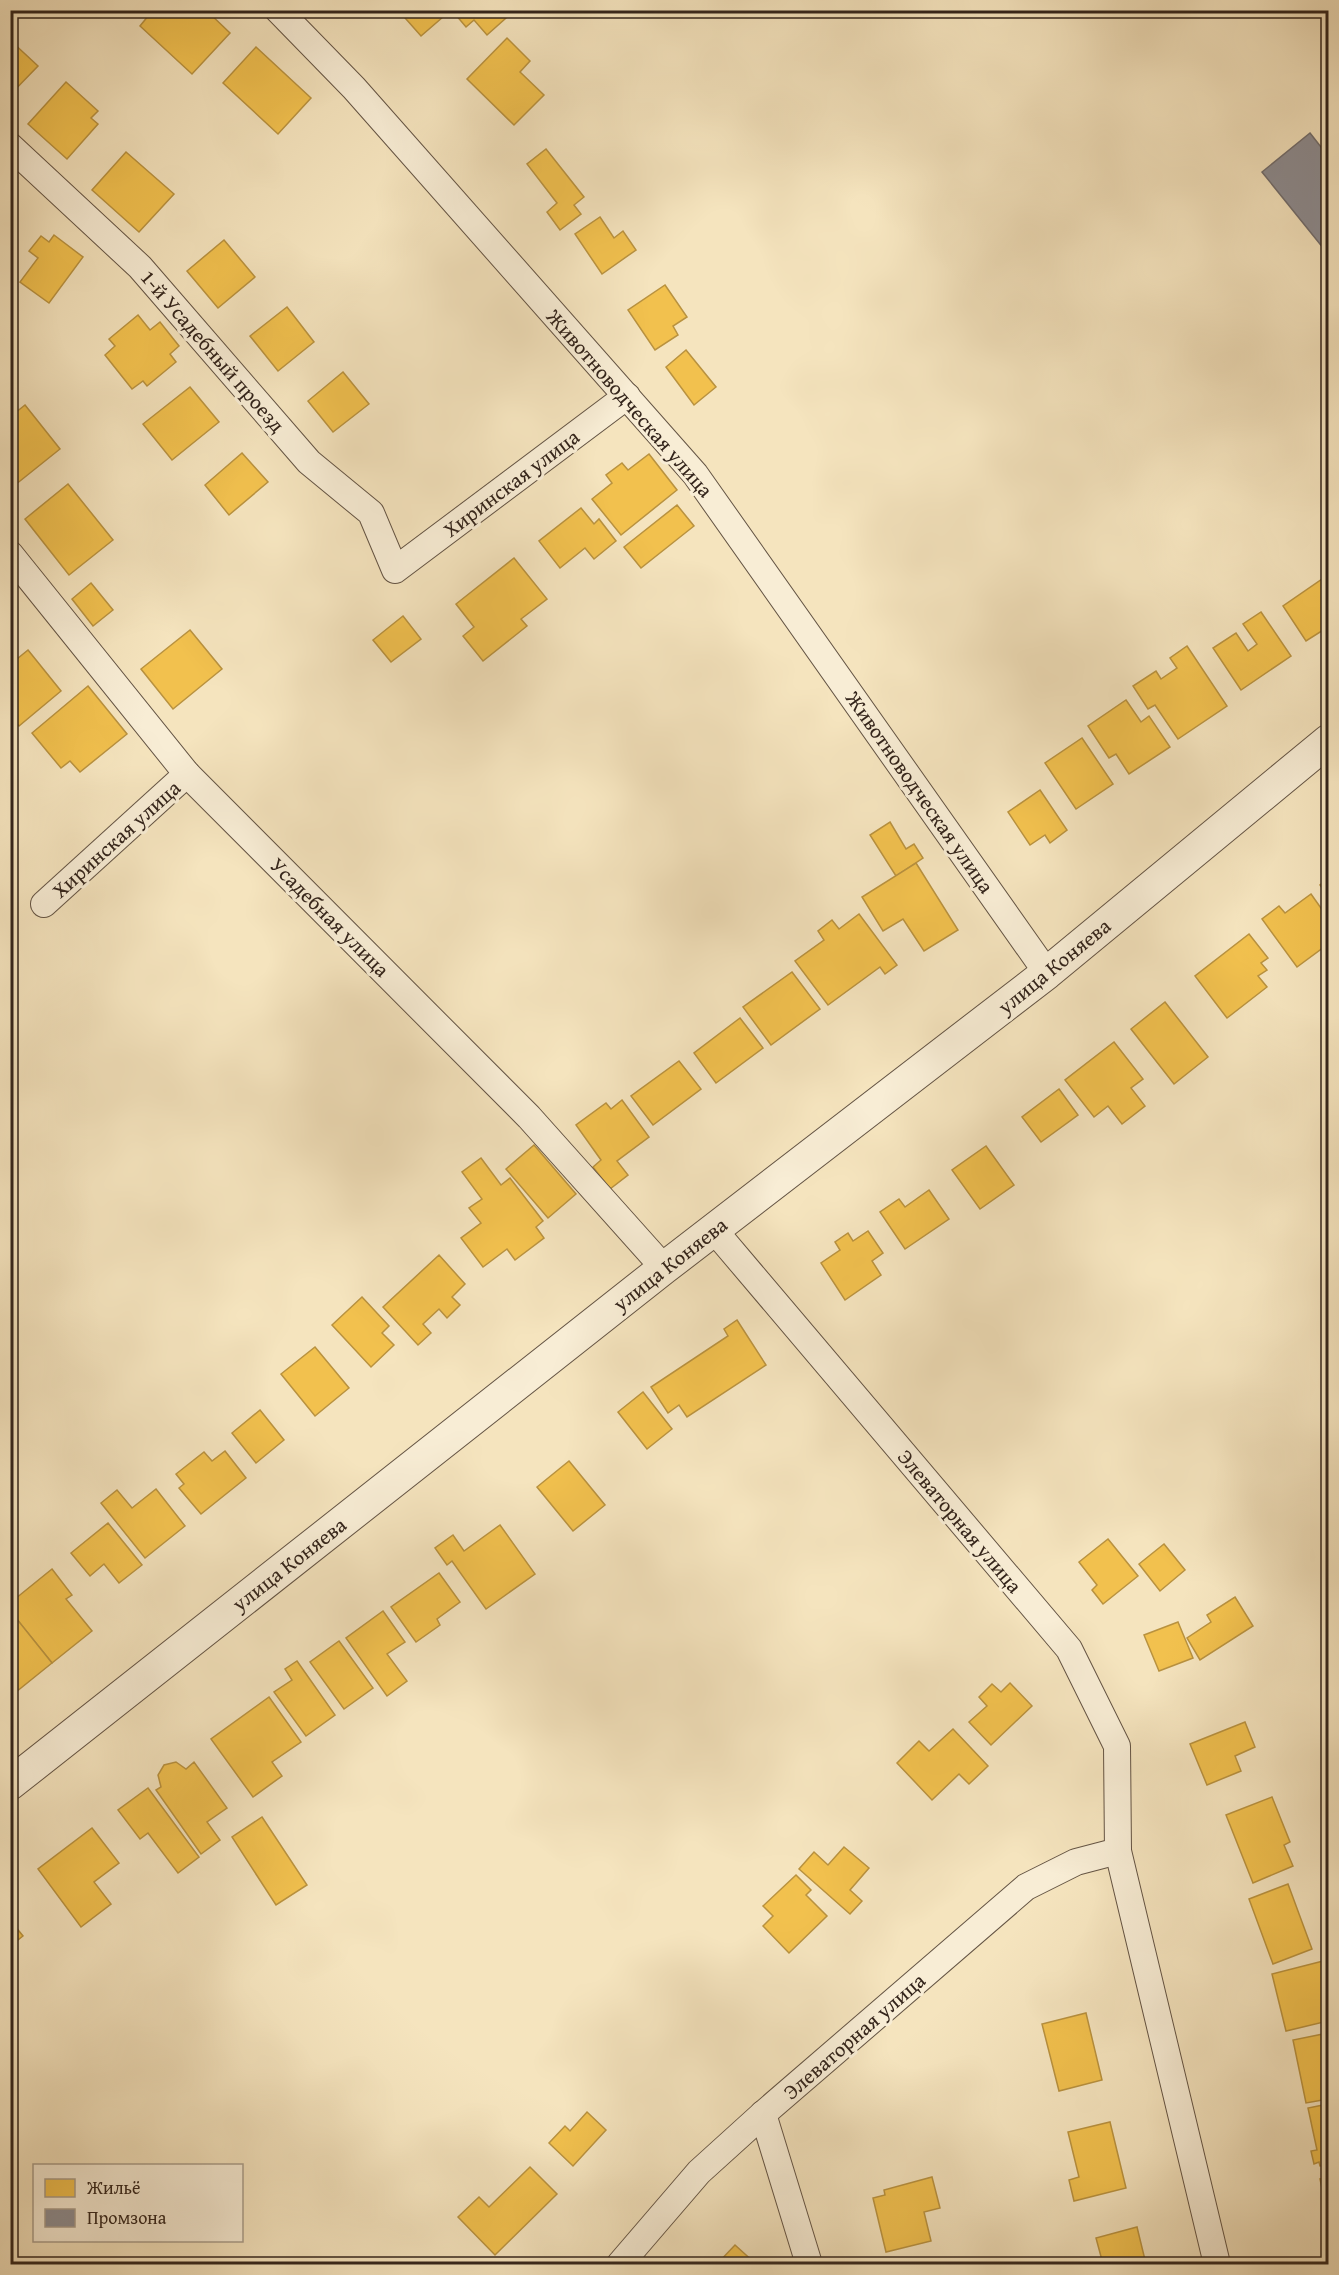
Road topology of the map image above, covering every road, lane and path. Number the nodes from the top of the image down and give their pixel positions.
1 (278, 10) edge
2 (10, 146) edge
3 (627, 396) junction
4 (10, 554) edge
5 (395, 570) joint
6 (1329, 741) edge
7 (187, 774) junction
8 (44, 904) dead end
9 (1047, 973) junction
10 (714, 1230) junction
11 (664, 1268) junction
12 (10, 1784) edge
13 (1118, 1851) junction
14 (763, 2114) junction
15 (620, 2265) edge
16 (809, 2265) edge
17 (1217, 2265) edge

1 - 3 street, Животноводческая улица
2 - 5 street, 1-й Усадебный проезд
3 - 5 street, Хиринская улица
3 - 9 street, Животноводческая улица
4 - 7 street, Усадебная улица
6 - 9 street, улица Коняева
7 - 8 street, Хиринская улица
7 - 11 street, Усадебная улица
9 - 10 street, улица Коняева
10 - 11 street, улица Коняева
10 - 13 street, Элеваторная улица
11 - 12 street, улица Коняева
13 - 14 street, Элеваторная улица
13 - 17 street, Элеваторная улица
14 - 15 street, Элеваторная улица
14 - 16 street

